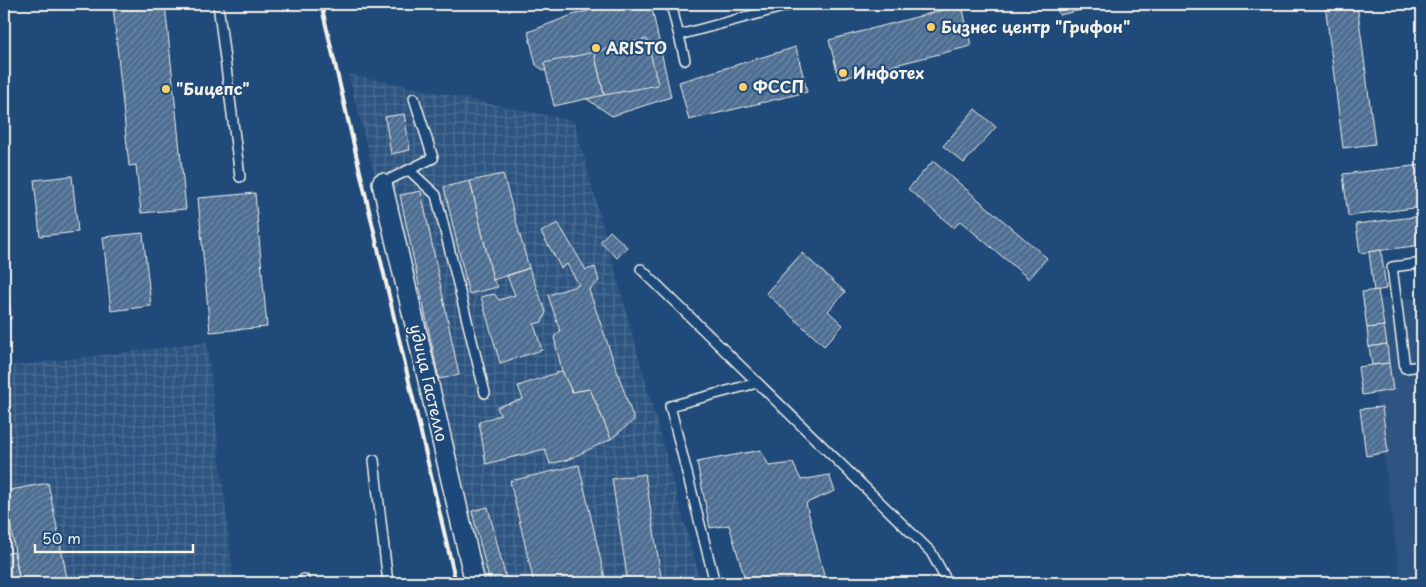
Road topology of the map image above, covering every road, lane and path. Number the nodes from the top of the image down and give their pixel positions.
1 (218, 4) edge
2 (671, 4) edge
3 (794, 4) edge
4 (679, 35) junction
5 (685, 60) dead end
6 (414, 98) dead end
7 (409, 170) junction
8 (240, 177) dead end
9 (382, 183) joint
10 (1422, 263) edge
11 (641, 269) dead end
12 (1422, 366) edge
13 (757, 383) junction
14 (485, 393) dead end
15 (374, 460) dead end
16 (388, 583) edge
17 (475, 583) edge
18 (715, 583) edge
19 (948, 583) edge

1 - 8 lane
2 - 4 lane
3 - 4 lane
4 - 5 lane
6 - 7 lane
7 - 9 lane
7 - 14 lane
9 - 17 street, удица Гастелло
10 - 12 lane
11 - 13 lane
13 - 18 lane
13 - 19 lane
15 - 16 lane

